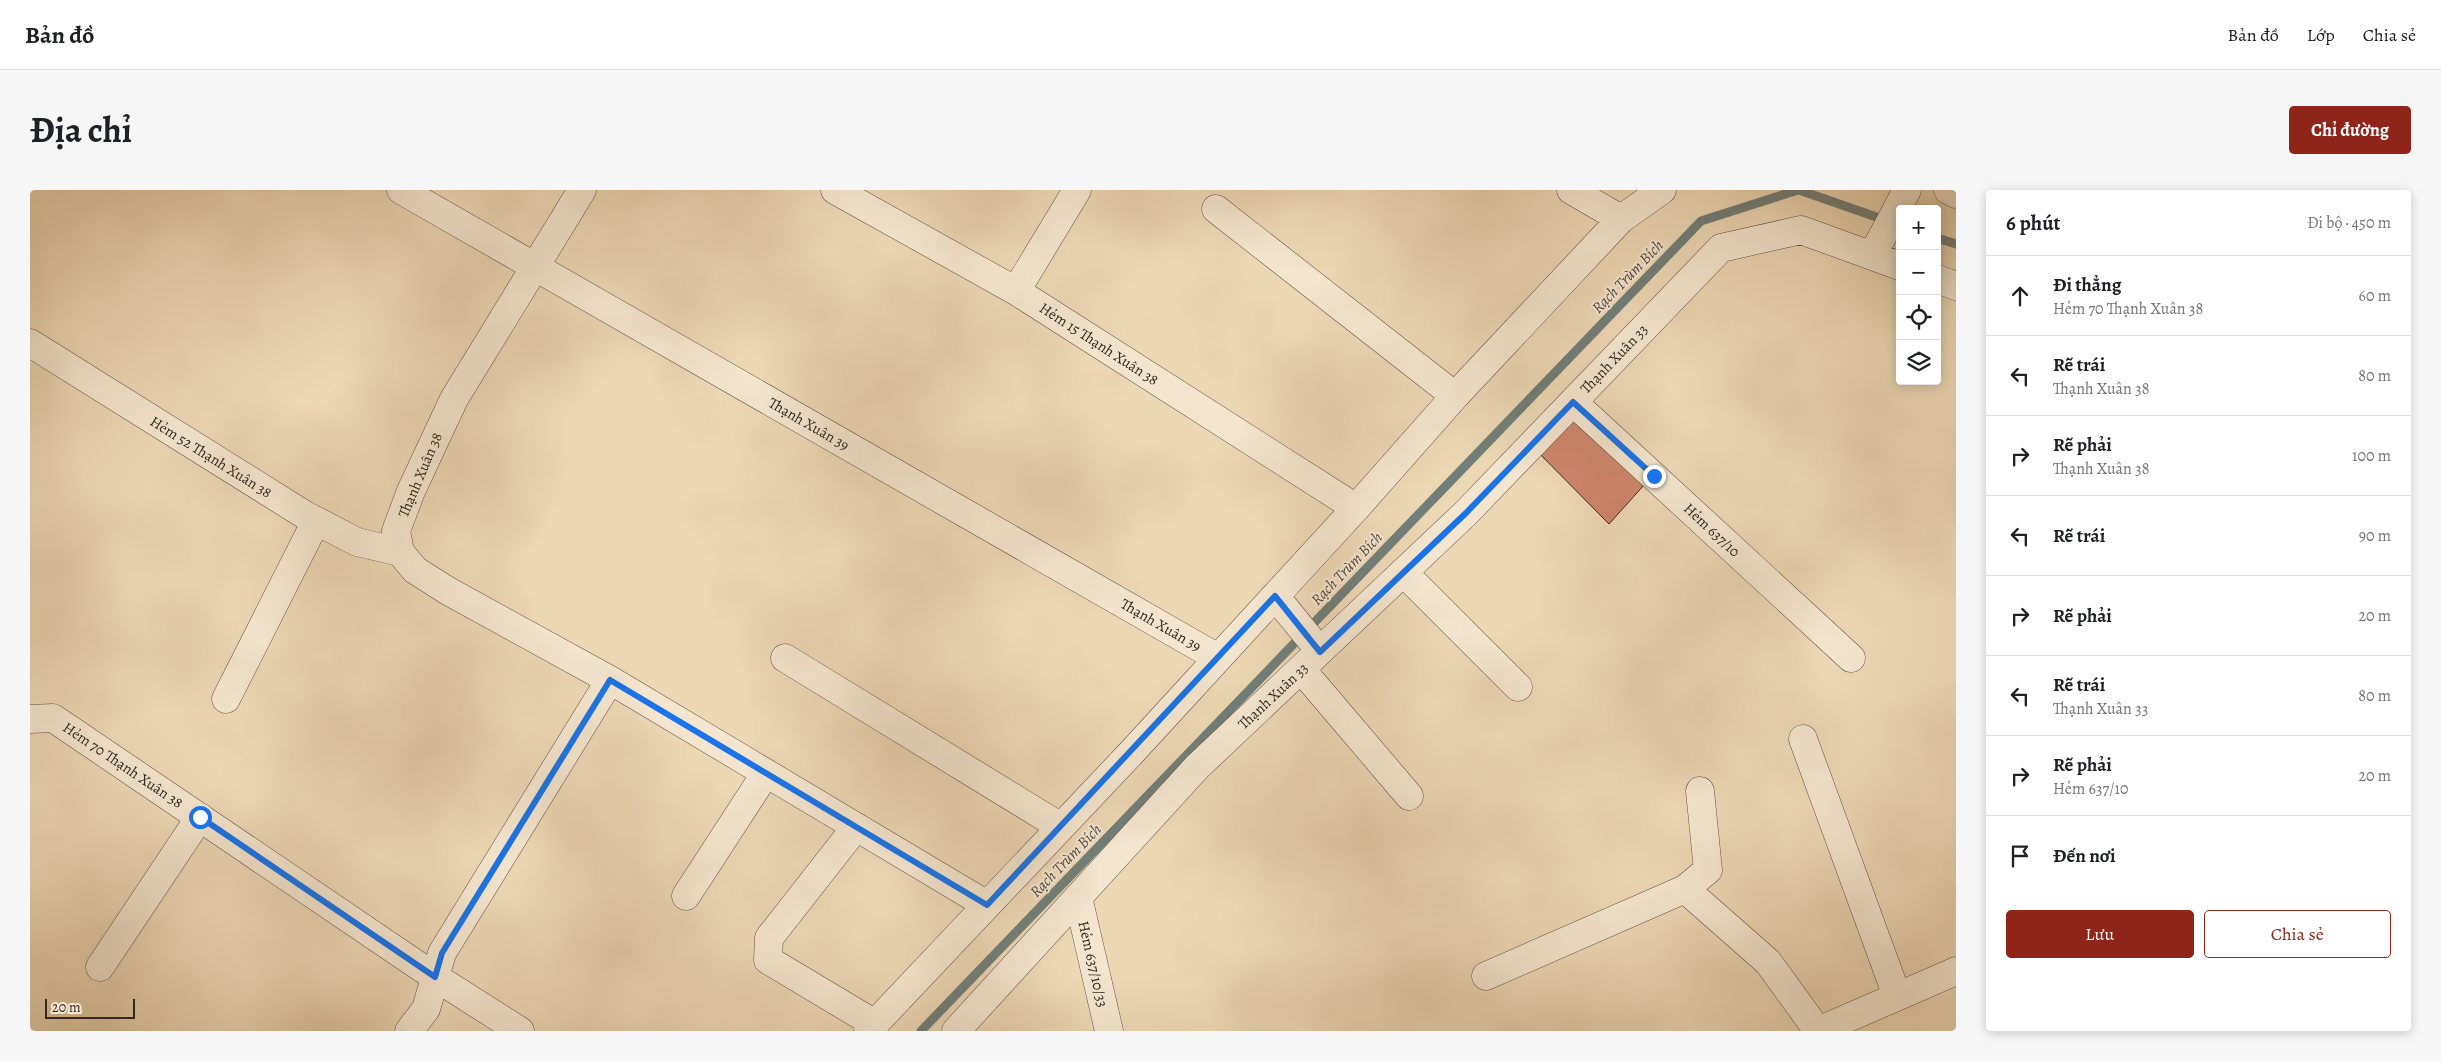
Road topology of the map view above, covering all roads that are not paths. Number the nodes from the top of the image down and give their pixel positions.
1 (401, 190) edge
2 (582, 190) edge
3 (836, 190) edge
4 (1077, 190) edge
5 (1571, 190) edge
6 (1662, 190) edge
7 (1907, 190) edge
8 (1948, 190) edge
9 (1956, 194) edge
10 (1216, 208) dead end
11 (1620, 219) junction
12 (1872, 256) junction
13 (1896, 265) edge
14 (536, 268) junction
15 (1941, 281) edge
16 (1956, 286) edge
17 (1016, 291) junction
18 (30, 343) edge
19 (1455, 396) junction
20 (1573, 402) junction
21 (1356, 508) junction
22 (316, 521) junction
23 (400, 552) junction
24 (1404, 572) junction
25 (1275, 596) junction
26 (785, 658) dead end
27 (1218, 658) junction
28 (1851, 658) dead end
29 (1310, 660) junction
30 (610, 680) junction
31 (1518, 687) dead end
32 (226, 699) dead end
33 (30, 720) edge
34 (1803, 739) dead end
35 (766, 773) junction
36 (1700, 791) dead end
37 (1409, 796) dead end
38 (200, 817) junction
39 (856, 827) junction
40 (1061, 827) junction
41 (1685, 889) junction
42 (686, 896) dead end
43 (1078, 898) junction
44 (987, 905) junction
45 (100, 967) dead end
46 (1956, 971) edge
47 (1486, 976) dead end
48 (435, 977) junction
49 (1897, 996) junction
50 (872, 1028) edge
51 (409, 1031) edge
52 (520, 1031) edge
53 (956, 1031) edge
54 (1109, 1031) edge
55 (1818, 1031) edge

1 - 14 street, Thạnh Xuân 39
2 - 14 street, Thạnh Xuân 38
3 - 17 street, Hẻm 15 Thạnh Xuân 38
4 - 17 street
5 - 11 street
6 - 11 street
7 - 12 street
8 - 9 street
10 - 19 street
11 - 19 street
12 - 13 street, Thạnh Xuân 33
12 - 20 street, Thạnh Xuân 33
14 - 23 street, Thạnh Xuân 38
14 - 27 street, Thạnh Xuân 39
15 - 16 street
17 - 21 street, Hẻm 15 Thạnh Xuân 38
18 - 22 street, Hẻm 52 Thạnh Xuân 38
19 - 21 street
20 - 24 street, Thạnh Xuân 33
20 - 28 street, Hẻm 637/10
21 - 25 street
22 - 23 street, Hẻm 52 Thạnh Xuân 38
22 - 32 street
23 - 30 street
24 - 29 street, Thạnh Xuân 33
24 - 31 street
25 - 27 street
25 - 29 street
26 - 40 street
27 - 40 street
29 - 37 street
29 - 43 street, Thạnh Xuân 33
30 - 35 street
30 - 48 street
33 - 38 street, Hẻm 70 Thạnh Xuân 38
34 - 49 street
35 - 39 street
35 - 42 street
36 - 41 street
38 - 45 street
38 - 48 street, Hẻm 70 Thạnh Xuân 38
39 - 44 street
39 - 50 street
40 - 44 street
41 - 47 street
41 - 55 street
43 - 53 street, Thạnh Xuân 33
43 - 54 street, Hẻm 637/10/33
44 - 50 street
46 - 49 street
48 - 51 street
48 - 52 street, Hẻm 70 Thạnh Xuân 38
49 - 55 street

